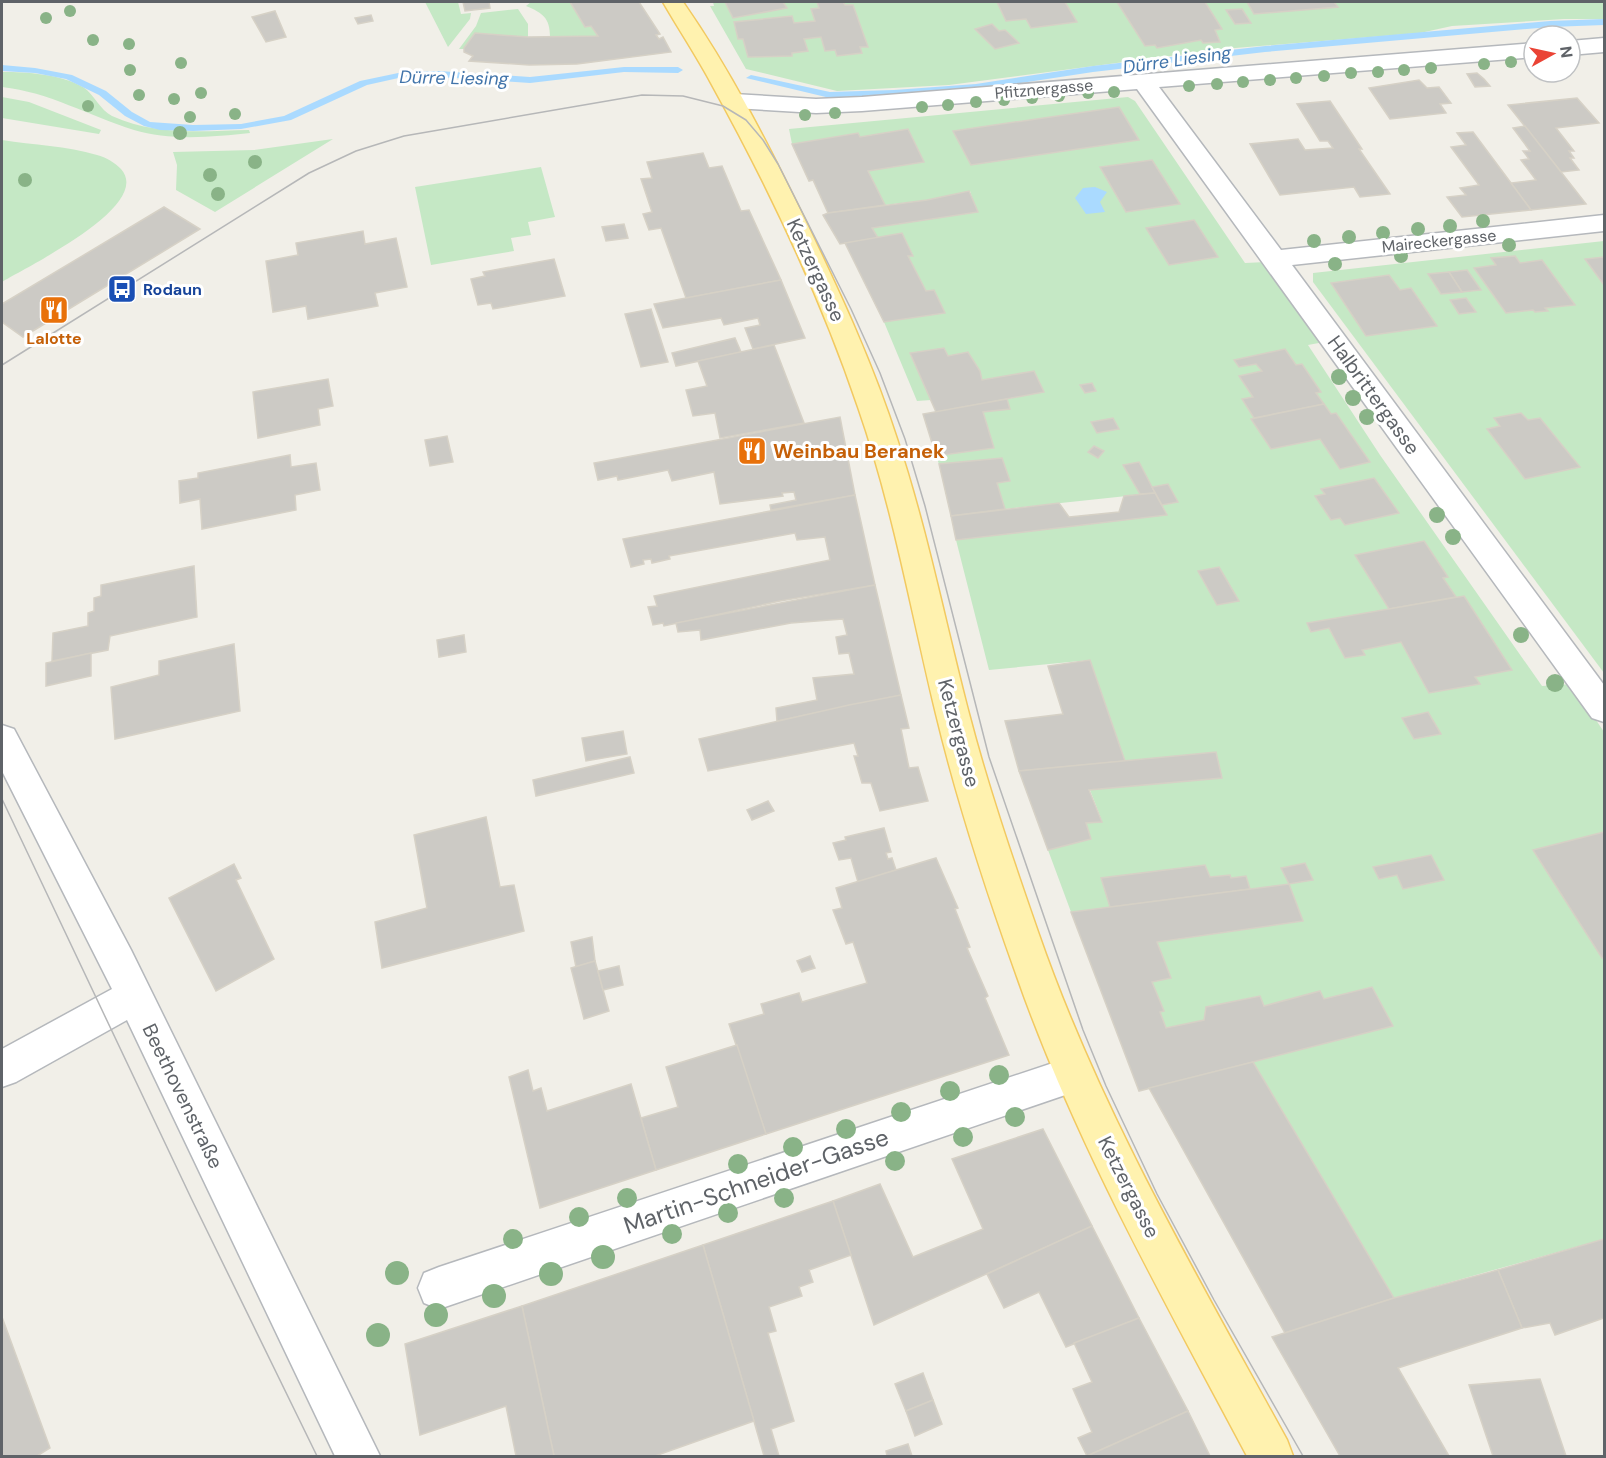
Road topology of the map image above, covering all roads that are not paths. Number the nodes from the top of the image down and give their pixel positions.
1 (673, 2) edge
2 (1605, 45) edge
3 (1582, 47) edge
4 (1522, 51) edge
5 (1142, 80) junction
6 (734, 101) junction
7 (1605, 223) edge
8 (1274, 259) junction
9 (1605, 710) edge
10 (2, 739) edge
11 (134, 997) junction
12 (2, 1069) edge
13 (1074, 1074) junction
14 (439, 1288) dead end
15 (358, 1456) edge
16 (1271, 1456) edge

1 - 6 main road, Ketzergasse
2 - 3 street
4 - 5 street, Pfitznergasse
5 - 6 street, Pfitznergasse
5 - 8 street, Halbrittergasse
6 - 13 main road, Ketzergasse
7 - 8 street, Maireckergasse
8 - 9 street, Halbrittergasse
10 - 11 street, Beethovenstraße
11 - 12 street
11 - 15 street, Beethovenstraße
13 - 14 street, Martin-Schneider-Gasse
13 - 16 main road, Ketzergasse

